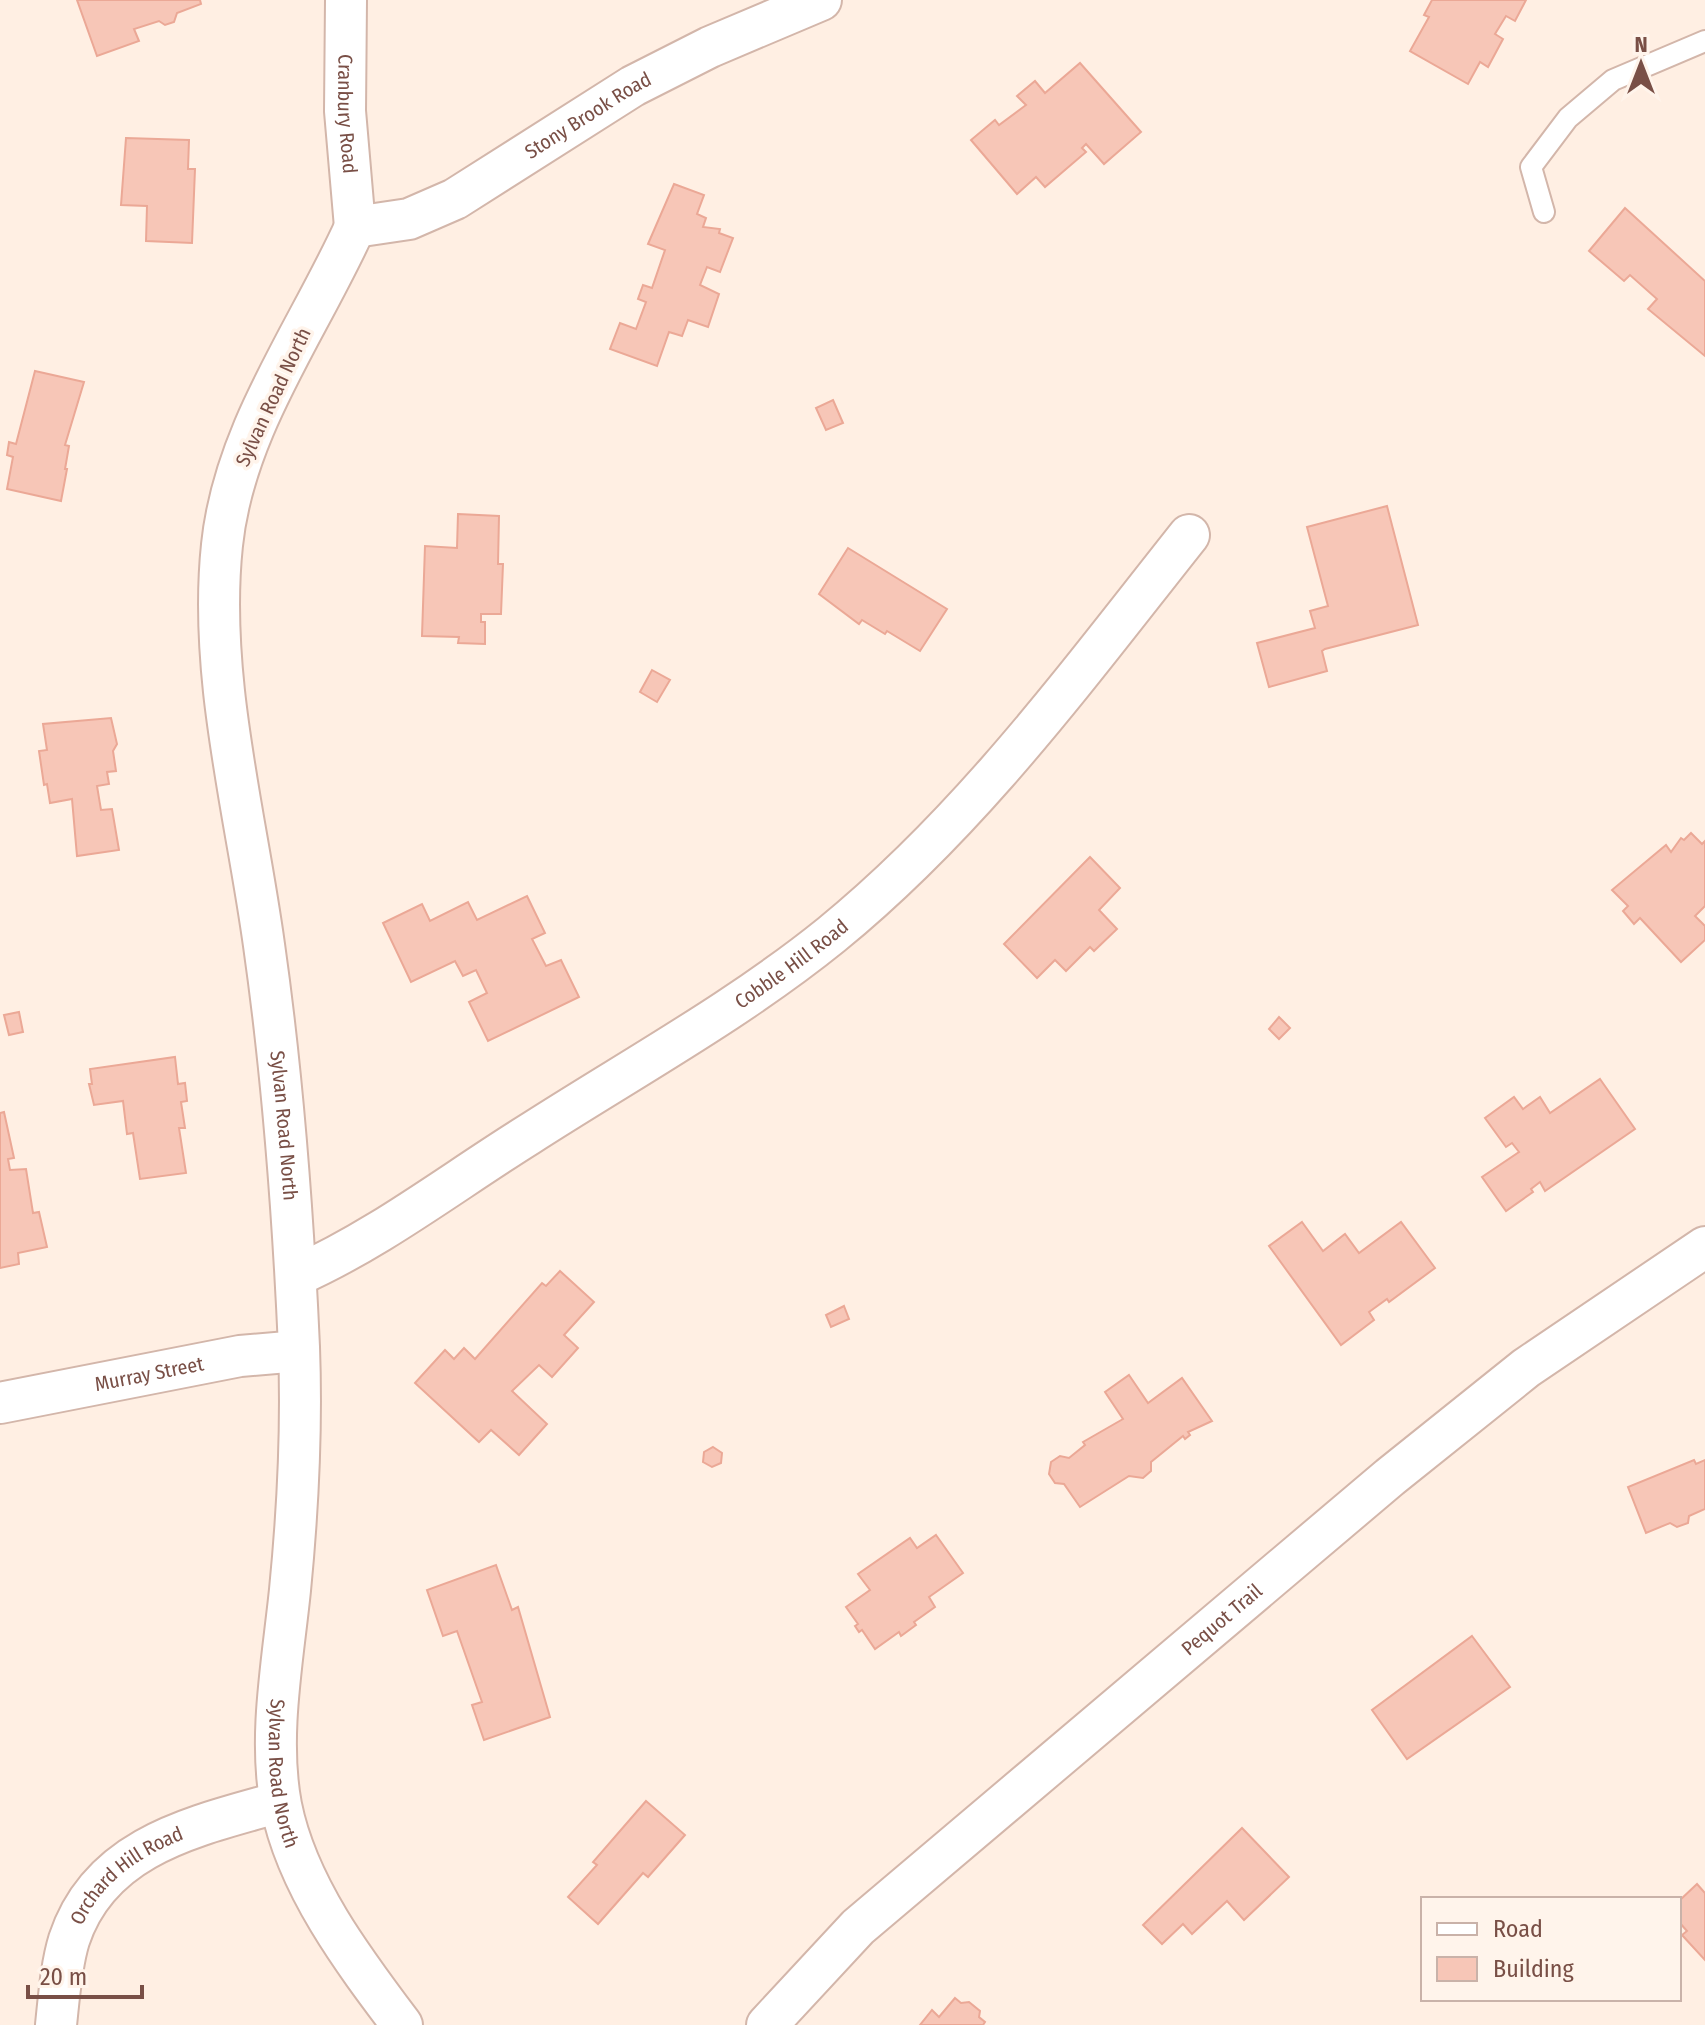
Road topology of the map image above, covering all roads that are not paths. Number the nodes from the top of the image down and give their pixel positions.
1 (346, 0) edge
2 (821, 0) edge
3 (1705, 41) edge
4 (1544, 212) dead end
5 (355, 227) junction
6 (1189, 535) dead end
7 (1705, 1247) edge
8 (296, 1276) junction
9 (299, 1351) junction
10 (0, 1403) edge
11 (280, 1802) junction
12 (56, 2025) edge
13 (402, 2025) edge
14 (767, 2025) edge

1 - 5 street, Cranbury Road
2 - 5 street, Stony Brook Road
3 - 4 lane
5 - 8 street, Sylvan Road North
6 - 8 street, Cobble Hill Road
7 - 14 street, Pequot Trail
8 - 9 street, Sylvan Road North
9 - 10 street, Murray Street
9 - 11 street, Sylvan Road North
11 - 12 street, Orchard Hill Road
11 - 13 street, Sylvan Road North

